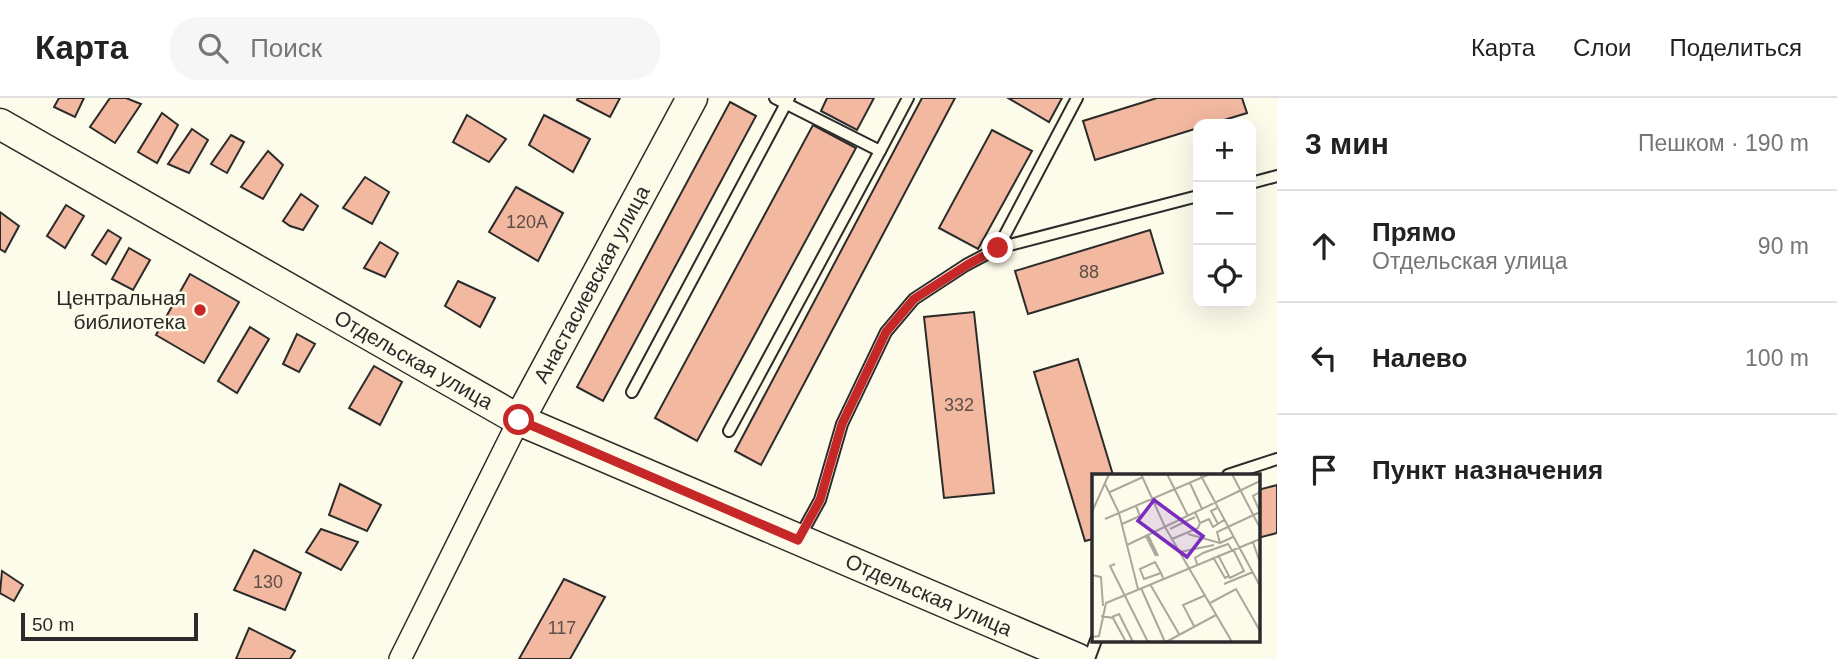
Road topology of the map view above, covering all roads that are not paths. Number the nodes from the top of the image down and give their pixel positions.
1 (692, 98) edge
2 (775, 98) edge
3 (908, 98) edge
4 (1077, 98) edge
5 (787, 101) edge
6 (0, 124) edge
7 (880, 150) junction
8 (1277, 176) edge
9 (1255, 182) edge
10 (1193, 197) edge
11 (998, 248) junction
12 (632, 392) dead end
13 (519, 420) junction
14 (729, 431) dead end
15 (1277, 458) edge
16 (1231, 474) edge
17 (798, 540) junction
18 (1095, 642) edge
19 (400, 659) edge
20 (1078, 659) edge
21 (1089, 659) edge

1 - 13 street, Анастасиевская улица
2 - 5 lane
3 - 7 lane
4 - 11 lane
5 - 7 lane
5 - 12 lane
6 - 13 street, Отдельская улица
7 - 14 lane
8 - 9 lane
10 - 11 lane
11 - 17 lane
13 - 17 street, Отдельская улица
13 - 19 street, Анастасиевская улица
15 - 16 lane
17 - 20 street, Отдельская улица
18 - 21 lane

